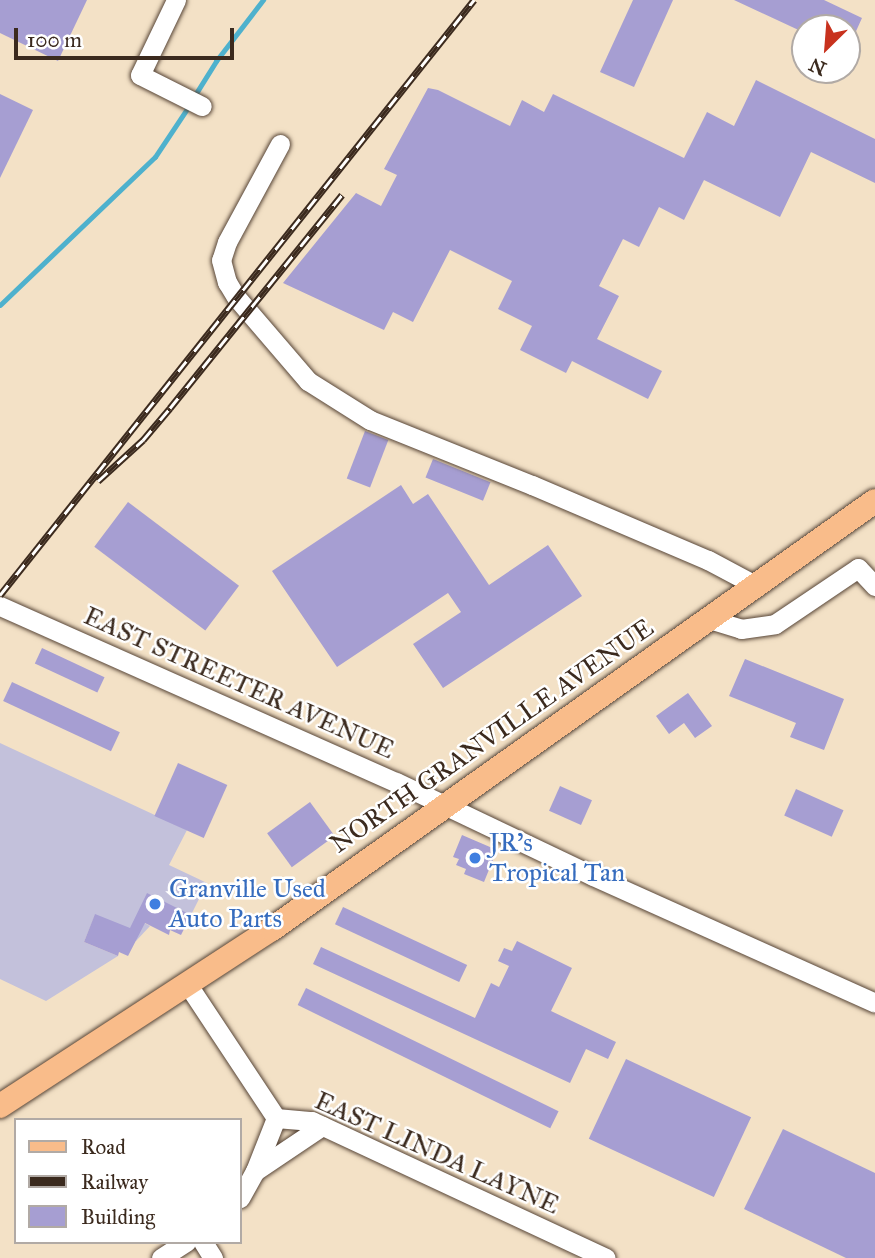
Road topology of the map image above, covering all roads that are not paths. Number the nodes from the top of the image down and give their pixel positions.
1 (176, 0) edge
2 (202, 106) dead end
3 (280, 144) dead end
4 (875, 501) edge
5 (757, 586) junction
6 (875, 586) edge
7 (0, 606) edge
8 (709, 619) junction
9 (446, 805) junction
10 (188, 985) junction
11 (875, 1003) edge
12 (0, 1106) edge
13 (275, 1118) junction
14 (323, 1126) junction
15 (255, 1171) junction
16 (242, 1194) edge
17 (183, 1244) edge
18 (161, 1258) edge
19 (606, 1258) edge

1 - 2 street
3 - 5 street
4 - 5 main road, NORTH GRANVILLE AVENUE
5 - 8 main road, NORTH GRANVILLE AVENUE
6 - 8 street
7 - 9 street, EAST STREETER AVENUE
8 - 9 main road, NORTH GRANVILLE AVENUE
9 - 10 main road, NORTH GRANVILLE AVENUE
9 - 11 street, EAST STREETER AVENUE
10 - 12 main road, NORTH GRANVILLE AVENUE
10 - 13 street, EAST LINDA LAYNE
13 - 14 street, EAST LINDA LAYNE
13 - 15 street
14 - 15 street
14 - 19 street, EAST LINDA LAYNE
15 - 16 street
17 - 18 street

